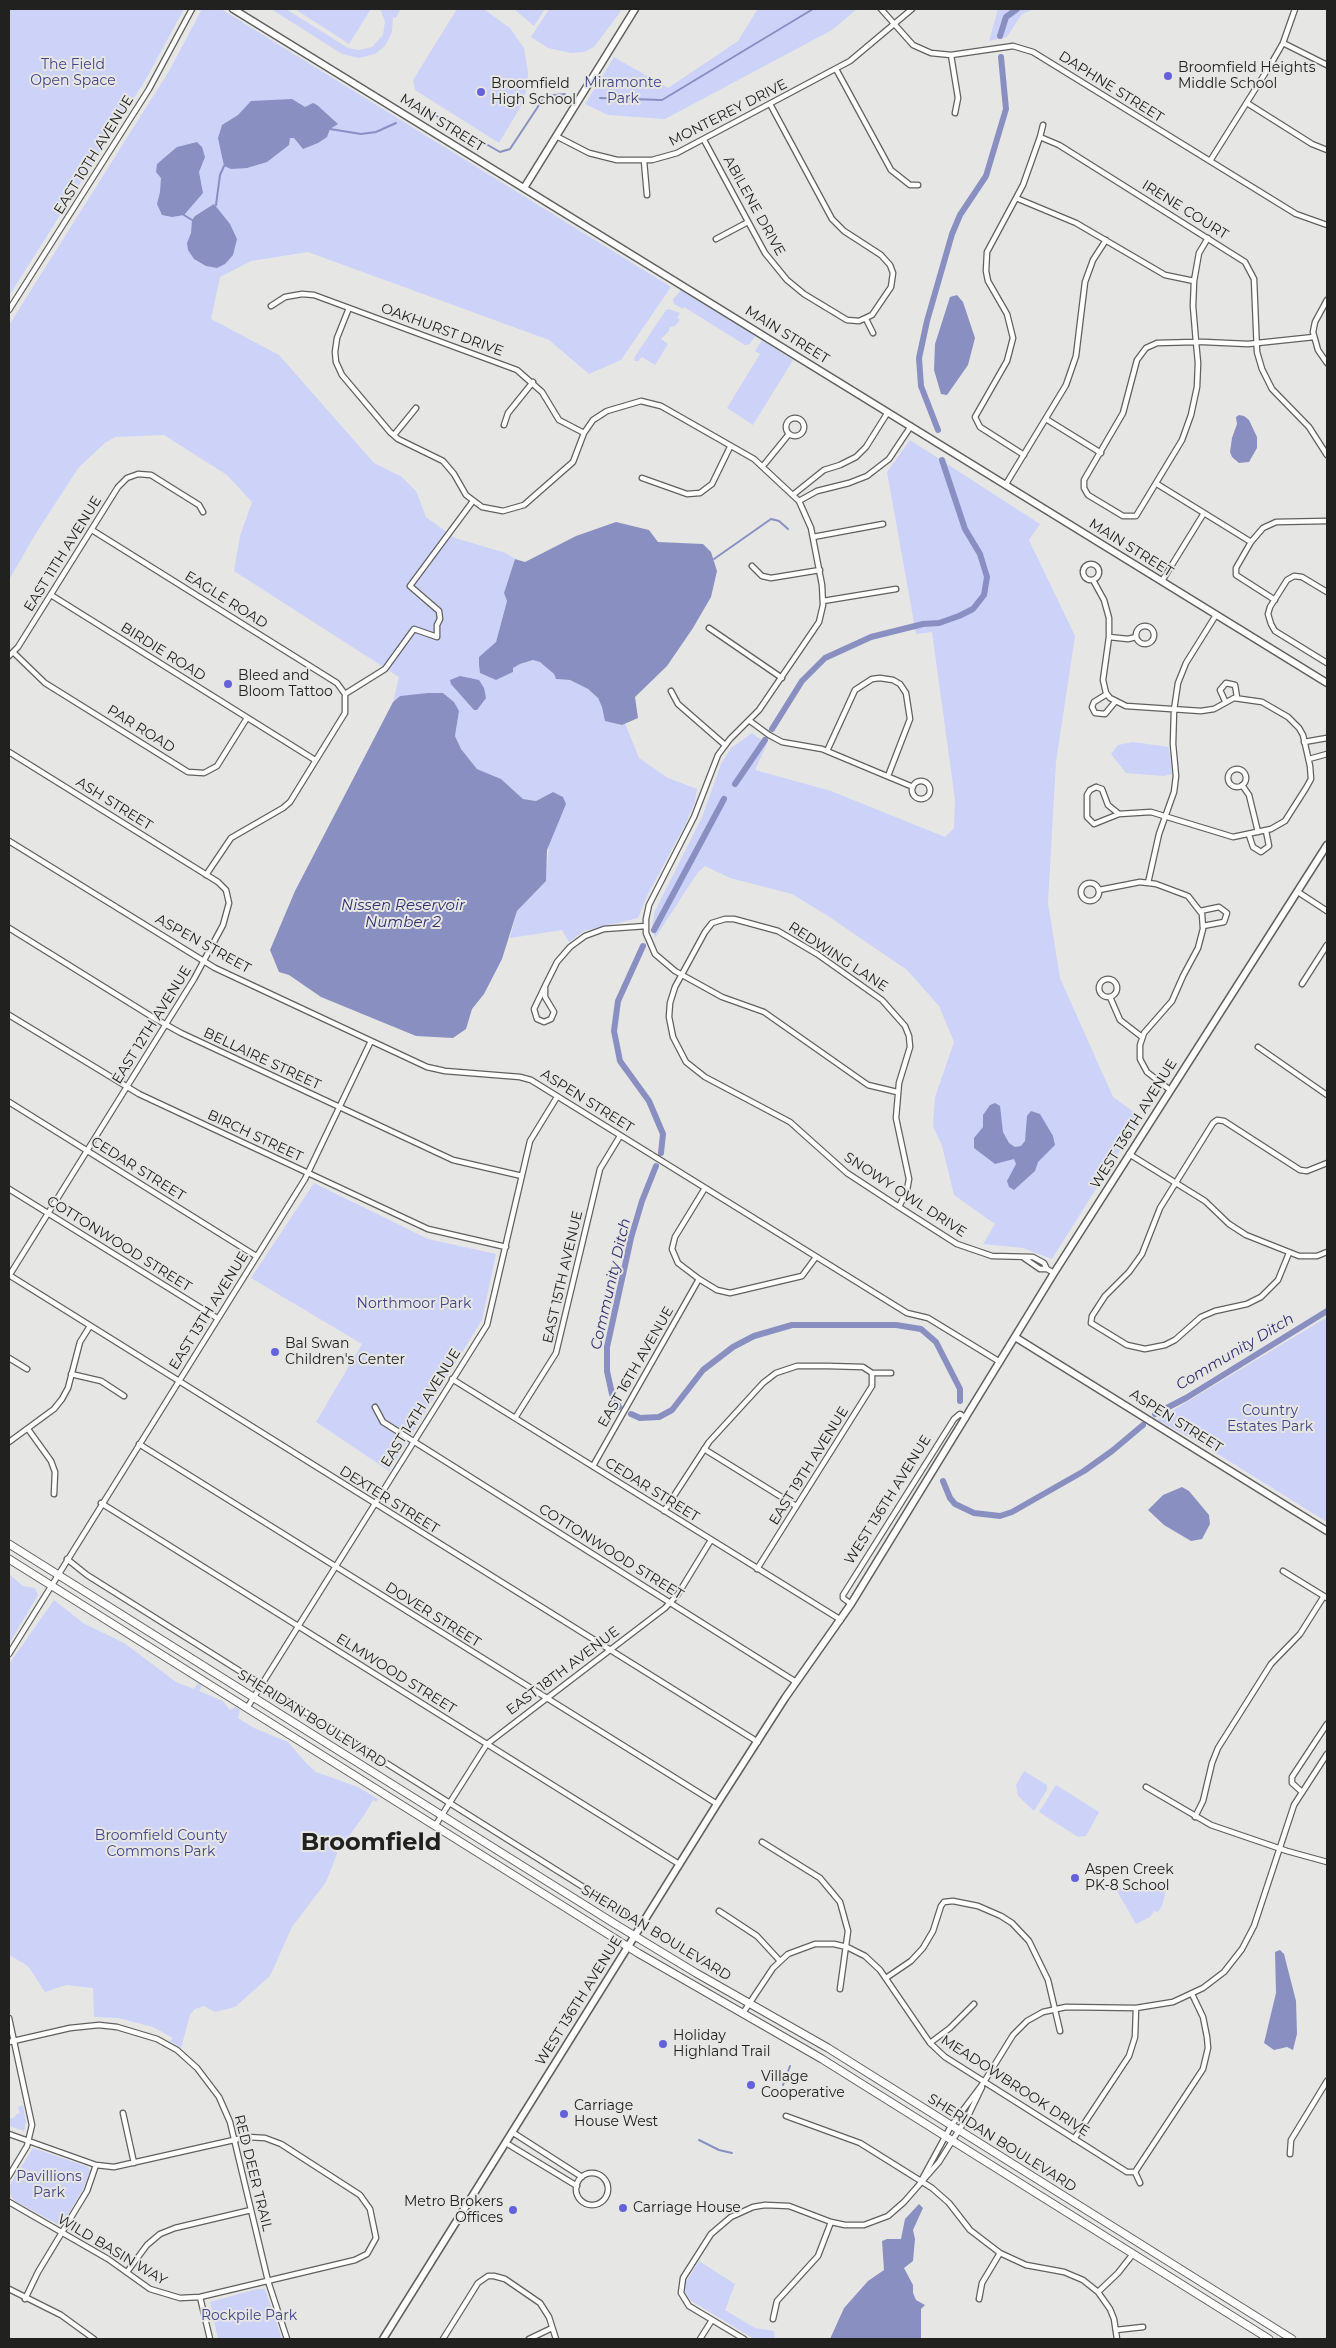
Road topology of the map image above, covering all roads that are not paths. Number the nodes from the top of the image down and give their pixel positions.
1 (192, 9) edge
2 (233, 9) edge
3 (635, 9) edge
4 (881, 9) edge
5 (912, 9) edge
6 (1295, 9) edge
7 (894, 24) junction
8 (1283, 43) junction
9 (951, 55) junction
10 (1327, 65) edge
11 (836, 69) junction
12 (1247, 103) junction
13 (770, 104) junction
14 (955, 113) dead end
15 (1043, 125) dead end
16 (556, 136) junction
17 (1040, 137) junction
18 (704, 140) junction
19 (1327, 150) edge
20 (644, 161) junction
21 (1210, 162) junction
22 (918, 185) dead end
23 (524, 188) junction
24 (647, 195) dead end
25 (1016, 198) junction
26 (748, 222) junction
27 (1327, 225) edge
28 (1208, 238) junction
29 (716, 239) dead end
30 (1106, 240) junction
31 (1194, 281) junction
32 (1327, 300) edge
33 (271, 306) dead end
34 (348, 308) junction
35 (9, 310) edge
36 (866, 319) junction
37 (873, 333) dead end
38 (1314, 337) junction
39 (1196, 342) junction
40 (1256, 343) junction
41 (1327, 363) edge
42 (533, 382) junction
43 (416, 408) dead end
44 (888, 412) junction
45 (1046, 419) junction
46 (504, 425) dead end
47 (911, 426) junction
48 (584, 433) junction
49 (789, 434) junction
50 (394, 435) junction
51 (730, 447) junction
52 (1100, 453) junction
53 (1327, 454) edge
54 (1024, 455) junction
55 (763, 466) junction
56 (642, 478) dead end
57 (1006, 484) junction
58 (1157, 484) junction
59 (794, 494) junction
60 (472, 501) junction
61 (799, 501) junction
62 (203, 512) dead end
63 (1204, 513) junction
64 (1327, 521) edge
65 (883, 524) dead end
66 (92, 530) junction
67 (813, 537) junction
68 (1251, 542) junction
69 (752, 566) dead end
70 (820, 570) junction
71 (1093, 580) dead end
72 (1162, 581) junction
73 (896, 589) dead end
74 (1327, 592) edge
75 (51, 595) junction
76 (1275, 600) junction
77 (824, 601) junction
78 (1216, 615) junction
79 (709, 628) dead end
80 (1109, 637) junction
81 (1136, 637) junction
82 (14, 652) junction
83 (9, 656) edge
84 (1327, 663) edge
85 (782, 678) junction
86 (1327, 683) edge
87 (671, 691) dead end
88 (345, 694) junction
89 (1107, 694) junction
90 (1237, 698) junction
91 (1225, 701) junction
92 (1115, 702) junction
93 (1174, 710) junction
94 (247, 718) junction
95 (750, 721) junction
96 (1327, 738) edge
97 (1304, 742) junction
98 (725, 744) junction
99 (827, 751) junction
100 (9, 752) edge
101 (1327, 754) edge
102 (1309, 759) junction
103 (315, 760) junction
104 (888, 776) junction
105 (1242, 785) dead end
106 (912, 787) junction
107 (1119, 814) junction
108 (1166, 816) junction
109 (1266, 830) junction
110 (1258, 832) junction
111 (1249, 835) junction
112 (9, 841) edge
113 (1327, 845) edge
114 (206, 875) junction
115 (1148, 883) junction
116 (1099, 890) dead end
117 (1298, 892) junction
118 (1200, 911) junction
119 (1327, 911) edge
120 (646, 926) junction
121 (1203, 926) junction
122 (9, 928) edge
123 (1327, 945) edge
124 (204, 962) junction
125 (682, 975) junction
126 (1302, 984) dead end
127 (545, 987) junction
128 (1110, 997) dead end
129 (9, 1015) edge
130 (166, 1025) junction
131 (1142, 1037) junction
132 (371, 1041) junction
133 (1258, 1048) dead end
134 (127, 1088) junction
135 (1170, 1090) junction
136 (897, 1092) junction
137 (1327, 1095) edge
138 (557, 1097) junction
139 (9, 1102) edge
140 (339, 1107) junction
141 (620, 1136) junction
142 (87, 1151) junction
143 (1130, 1154) junction
144 (1327, 1164) edge
145 (308, 1173) junction
146 (522, 1176) junction
147 (1176, 1182) junction
148 (705, 1188) junction
149 (9, 1189) edge
150 (899, 1207) junction
151 (48, 1213) junction
152 (506, 1248) junction
153 (1327, 1252) edge
154 (1289, 1253) junction
155 (256, 1256) junction
156 (816, 1257) junction
157 (1054, 1273) junction
158 (9, 1276) edge
159 (699, 1279) junction
160 (217, 1318) junction
161 (90, 1326) junction
162 (1015, 1337) junction
163 (9, 1358) edge
164 (1000, 1362) junction
165 (27, 1369) dead end
166 (872, 1373) junction
167 (891, 1373) dead end
168 (72, 1374) junction
169 (452, 1379) junction
170 (178, 1382) junction
171 (124, 1396) dead end
172 (375, 1407) dead end
173 (516, 1418) junction
174 (966, 1418) junction
175 (28, 1429) junction
176 (9, 1442) edge
177 (414, 1442) junction
178 (139, 1444) junction
179 (704, 1449) junction
180 (593, 1466) junction
181 (54, 1494) dead end
182 (101, 1503) junction
183 (375, 1504) junction
184 (796, 1506) junction
185 (664, 1511) junction
186 (1326, 1529) edge
187 (711, 1540) junction
188 (9, 1544) edge
189 (9, 1559) edge
190 (67, 1559) junction
191 (336, 1567) junction
192 (757, 1569) junction
193 (1283, 1570) dead end
194 (58, 1575) junction
195 (52, 1586) junction
196 (1326, 1597) edge
197 (671, 1602) junction
198 (851, 1604) junction
199 (841, 1620) junction
200 (298, 1626) junction
201 (609, 1651) junction
202 (9, 1654) edge
203 (796, 1682) junction
204 (262, 1685) junction
205 (254, 1698) junction
206 (546, 1698) junction
207 (247, 1708) junction
208 (1327, 1724) edge
209 (758, 1742) junction
210 (487, 1744) junction
211 (1327, 1754) edge
212 (1146, 1787) dead end
213 (1302, 1792) junction
214 (450, 1802) junction
215 (717, 1804) junction
216 (442, 1815) junction
217 (1195, 1817) junction
218 (435, 1826) junction
219 (762, 1842) dead end
220 (1279, 1849) junction
221 (1327, 1862) edge
222 (679, 1864) junction
223 (719, 1911) dead end
224 (624, 1915) dead end
225 (635, 1935) junction
226 (628, 1946) junction
227 (847, 1947) junction
228 (780, 1960) junction
229 (886, 1978) junction
230 (840, 1989) dead end
231 (1192, 1994) junction
232 (749, 2002) junction
233 (974, 2004) dead end
234 (1056, 2008) junction
235 (1136, 2008) junction
236 (743, 2013) junction
237 (9, 2018) edge
238 (1060, 2031) dead end
239 (11, 2041) edge
240 (930, 2043) junction
241 (1327, 2081) edge
242 (984, 2082) junction
243 (123, 2113) dead end
244 (786, 2116) dead end
245 (952, 2126) junction
246 (959, 2130) junction
247 (512, 2132) junction
248 (9, 2134) edge
249 (945, 2136) junction
250 (234, 2139) junction
251 (1074, 2139) junction
252 (29, 2141) junction
253 (952, 2141) junction
254 (506, 2143) junction
255 (1290, 2154) dead end
256 (134, 2163) junction
257 (96, 2165) junction
258 (1135, 2172) junction
259 (9, 2176) edge
260 (582, 2177) junction
261 (921, 2181) junction
262 (1140, 2183) dead end
263 (577, 2186) junction
264 (9, 2202) edge
265 (251, 2210) junction
266 (831, 2222) junction
267 (61, 2233) junction
268 (1000, 2253) junction
269 (1133, 2254) junction
270 (127, 2272) junction
271 (268, 2281) junction
272 (9, 2289) edge
273 (1098, 2292) junction
274 (681, 2294) junction
275 (673, 2296) dead end
276 (200, 2297) junction
277 (979, 2298) dead end
278 (25, 2299) junction
279 (772, 2319) dead end
280 (712, 2320) junction
281 (1143, 2327) dead end
282 (552, 2328) junction
283 (1116, 2330) junction
284 (94, 2339) edge
285 (210, 2339) edge
286 (287, 2339) edge
287 (383, 2339) edge
288 (443, 2339) edge
289 (530, 2339) edge
290 (556, 2339) edge
291 (700, 2339) edge
292 (744, 2339) edge
293 (1117, 2339) edge
294 (1269, 2339) edge
295 (1292, 2339) edge

1 - 35 street, EAST 10TH AVENUE
2 - 23 main road, MAIN STREET
3 - 16 main road
4 - 7 street, DAPHNE STREET
5 - 7 street, MONTEREY DRIVE
6 - 8 street
7 - 9 street, DAPHNE STREET
7 - 11 street, MONTEREY DRIVE
8 - 10 street
8 - 12 street
9 - 14 street
9 - 21 street, DAPHNE STREET
11 - 13 street, MONTEREY DRIVE
11 - 22 street
12 - 19 street
12 - 21 street
13 - 18 street, MONTEREY DRIVE
13 - 36 street
15 - 17 street
16 - 20 street, MONTEREY DRIVE
16 - 23 main road
17 - 25 street
17 - 28 street, IRENE COURT
18 - 20 street, MONTEREY DRIVE
18 - 26 street, ABILENE DRIVE
20 - 24 street
21 - 27 street, DAPHNE STREET
23 - 44 main road, MAIN STREET
25 - 30 street
25 - 54 street
26 - 29 street
26 - 36 street, ABILENE DRIVE
28 - 31 street
28 - 40 street, IRENE COURT
30 - 31 street
30 - 45 street
31 - 39 street
32 - 38 street
33 - 34 street, OAKHURST DRIVE
34 - 42 street, OAKHURST DRIVE
34 - 50 street
36 - 37 street
38 - 40 street
38 - 41 street
39 - 40 street
39 - 52 street
39 - 58 street
40 - 53 street, IRENE COURT
42 - 46 street
42 - 48 street, OAKHURST DRIVE
43 - 50 street
44 - 47 main road, MAIN STREET
44 - 59 street
45 - 52 street
45 - 54 street
47 - 57 main road, MAIN STREET
47 - 61 street
48 - 51 street
48 - 60 street
49 - 49 street
49 - 55 street
50 - 60 street
51 - 55 street
51 - 56 street
52 - 58 street
54 - 57 street
55 - 59 street
57 - 72 main road, MAIN STREET
58 - 63 street
59 - 61 street
60 - 88 street
61 - 67 street
62 - 66 street, EAST 11TH AVENUE
63 - 68 street
63 - 72 street
64 - 68 street
65 - 67 street
66 - 75 street, EAST 11TH AVENUE
66 - 88 street, EAGLE ROAD
67 - 70 street
68 - 76 street
69 - 70 street
70 - 77 street
71 - 80 street
72 - 78 main road, MAIN STREET
73 - 77 street
74 - 76 street
75 - 82 street, EAST 11TH AVENUE
75 - 94 street, BIRDIE ROAD
76 - 84 street
77 - 85 street
78 - 86 main road, MAIN STREET
78 - 93 street
79 - 85 street
80 - 81 street
80 - 89 street
81 - 81 street
82 - 83 street, EAST 11TH AVENUE
82 - 94 street, PAR ROAD
85 - 95 street
87 - 98 street
88 - 103 street
89 - 92 street
89 - 92 street
90 - 91 street
90 - 91 street
90 - 97 street
91 - 93 street
92 - 93 street
93 - 108 street
94 - 103 street, BIRDIE ROAD
95 - 98 street
95 - 99 street
96 - 97 street
97 - 102 street
98 - 120 street
99 - 104 street
99 - 104 street
100 - 114 street, ASH STREET
101 - 102 street
102 - 109 street
103 - 114 street
104 - 106 street
105 - 110 street
106 - 106 street
107 - 107 street
107 - 108 street
108 - 111 street
108 - 115 street
109 - 110 street
109 - 111 street
110 - 111 street
112 - 124 street, ASPEN STREET
113 - 117 main road, WEST 136TH AVENUE
114 - 124 street, EAST 12TH AVENUE
115 - 116 street
115 - 118 street
117 - 119 street
117 - 135 main road, WEST 136TH AVENUE
118 - 121 street
118 - 121 street
120 - 125 street
120 - 127 street
121 - 131 street
122 - 130 street, BELLAIRE STREET
123 - 126 street
124 - 130 street, EAST 12TH AVENUE
124 - 132 street, ASPEN STREET
125 - 136 street
125 - 136 street, REDWING LANE
125 - 150 street, SNOWY OWL DRIVE
127 - 127 street
128 - 131 street
129 - 134 street, BIRCH STREET
130 - 134 street, EAST 12TH AVENUE
130 - 140 street, BELLAIRE STREET
131 - 135 street
132 - 138 street, ASPEN STREET
132 - 140 street, EAST 13TH AVENUE
133 - 137 street
134 - 142 street, EAST 12TH AVENUE
134 - 145 street, BIRCH STREET
135 - 143 main road, WEST 136TH AVENUE
136 - 150 street, REDWING LANE
138 - 141 street, ASPEN STREET
138 - 146 street, EAST 14TH AVENUE
139 - 142 street, CEDAR STREET
140 - 145 street, EAST 13TH AVENUE
140 - 146 street, BELLAIRE STREET
141 - 148 street, ASPEN STREET
141 - 173 street, EAST 15TH AVENUE
142 - 151 street, EAST 12TH AVENUE
142 - 155 street, CEDAR STREET
143 - 147 street
143 - 157 main road, WEST 136TH AVENUE
144 - 147 street
145 - 152 street, BIRCH STREET
145 - 155 street, EAST 13TH AVENUE
146 - 152 street, EAST 14TH AVENUE
147 - 154 street
147 - 154 street
148 - 156 street, ASPEN STREET
148 - 159 street
149 - 151 street, COTTONWOOD STREET
150 - 157 street, SNOWY OWL DRIVE
151 - 158 street, EAST 12TH AVENUE
151 - 160 street, COTTONWOOD STREET
152 - 169 street, EAST 14TH AVENUE
153 - 154 street
155 - 160 street, EAST 13TH AVENUE
156 - 159 street
156 - 164 street, ASPEN STREET
157 - 162 main road, WEST 136TH AVENUE
158 - 161 street, DEXTER STREET
159 - 180 street, EAST 16TH AVENUE
160 - 170 street, EAST 13TH AVENUE
161 - 168 street
161 - 170 street, DEXTER STREET
162 - 164 main road, WEST 136TH AVENUE
162 - 186 main road, ASPEN STREET
163 - 165 street
164 - 174 main road, WEST 136TH AVENUE
166 - 167 street
166 - 179 street
166 - 184 street, EAST 19TH AVENUE
168 - 171 street
168 - 175 street
169 - 173 street, CEDAR STREET
169 - 177 street, EAST 14TH AVENUE
170 - 178 street, EAST 13TH AVENUE
170 - 183 street, DEXTER STREET
172 - 177 street, COTTONWOOD STREET
173 - 180 street, CEDAR STREET
174 - 198 main road, WEST 136TH AVENUE
174 - 198 street, WEST 136TH AVENUE
175 - 176 street
175 - 181 street
177 - 183 street, EAST 14TH AVENUE
177 - 197 street, COTTONWOOD STREET
178 - 182 street, EAST 13TH AVENUE
178 - 191 street, DOVER STREET
179 - 184 street
179 - 185 street
180 - 185 street, CEDAR STREET
182 - 190 street, EAST 13TH AVENUE
182 - 200 street, ELMWOOD STREET
183 - 191 street, EAST 14TH AVENUE
183 - 201 street, DEXTER STREET
184 - 192 street, EAST 19TH AVENUE
185 - 187 street, CEDAR STREET
187 - 192 street, CEDAR STREET
187 - 197 street, EAST 18TH AVENUE
188 - 194 main road, SHERIDAN BOULEVARD
189 - 195 main road, SHERIDAN BOULEVARD
190 - 194 street, EAST 13TH AVENUE
190 - 204 street, SHERIDAN BOULEVARD
191 - 200 street, EAST 14TH AVENUE
191 - 206 street, DOVER STREET
192 - 199 street, CEDAR STREET
193 - 196 street
194 - 195 street, EAST 13TH AVENUE
194 - 205 main road, SHERIDAN BOULEVARD
195 - 202 street, EAST 13TH AVENUE
195 - 207 main road, SHERIDAN BOULEVARD
196 - 217 street
197 - 201 street, EAST 18TH AVENUE
197 - 203 street, COTTONWOOD STREET
198 - 199 main road, WEST 136TH AVENUE
199 - 203 main road, WEST 136TH AVENUE
200 - 204 street, EAST 14TH AVENUE
200 - 210 street, ELMWOOD STREET
201 - 206 street, EAST 18TH AVENUE
201 - 209 street, DEXTER STREET
203 - 209 main road, WEST 136TH AVENUE
204 - 205 street, EAST 14TH AVENUE
204 - 214 street, SHERIDAN BOULEVARD
205 - 207 street, EAST 14TH AVENUE
205 - 216 main road, SHERIDAN BOULEVARD
206 - 210 street, EAST 18TH AVENUE
206 - 215 street, DOVER STREET
207 - 218 main road, SHERIDAN BOULEVARD
208 - 213 street
209 - 215 main road, WEST 136TH AVENUE
210 - 214 street, EAST 18TH AVENUE
210 - 222 street, ELMWOOD STREET
211 - 213 street
212 - 217 street
213 - 220 street
214 - 216 street, EAST 18TH AVENUE
214 - 224 street, SHERIDAN BOULEVARD
215 - 222 main road, WEST 136TH AVENUE
216 - 218 street, EAST 18TH AVENUE
216 - 225 main road, SHERIDAN BOULEVARD
217 - 220 street
218 - 226 main road, SHERIDAN BOULEVARD
219 - 227 street
220 - 221 street
220 - 231 street
222 - 225 main road, WEST 136TH AVENUE
223 - 228 street
225 - 226 main road, WEST 136TH AVENUE
225 - 232 main road, SHERIDAN BOULEVARD
226 - 236 main road, SHERIDAN BOULEVARD
226 - 247 main road, WEST 136TH AVENUE
227 - 228 street, MEADOWBROOK DRIVE
227 - 229 street, MEADOWBROOK DRIVE
227 - 230 street
228 - 232 street, MEADOWBROOK DRIVE
229 - 234 street
229 - 240 street, MEADOWBROOK DRIVE
231 - 235 street
231 - 258 street
232 - 236 street, MEADOWBROOK DRIVE
232 - 245 main road, SHERIDAN BOULEVARD
233 - 240 street
234 - 235 street
234 - 238 street
234 - 242 street
235 - 251 street
236 - 249 main road, SHERIDAN BOULEVARD
237 - 239 street
239 - 250 street, RED DEER TRAIL
239 - 252 street
240 - 242 street, MEADOWBROOK DRIVE
241 - 255 street
242 - 245 street
242 - 246 street
242 - 251 street, MEADOWBROOK DRIVE
243 - 256 street
244 - 261 street
245 - 246 main road, SHERIDAN BOULEVARD
245 - 249 street
246 - 253 street
246 - 295 main road, SHERIDAN BOULEVARD
247 - 254 main road, WEST 136TH AVENUE
247 - 260 street
248 - 252 street, WILD BASIN WAY
249 - 253 main road, SHERIDAN BOULEVARD
249 - 261 street
250 - 256 street, WILD BASIN WAY
250 - 265 street, RED DEER TRAIL
250 - 271 street, WILD BASIN WAY
251 - 258 street, MEADOWBROOK DRIVE
252 - 257 street, WILD BASIN WAY
252 - 259 street
253 - 261 street
253 - 269 main road, SHERIDAN BOULEVARD
254 - 263 street
254 - 287 main road, WEST 136TH AVENUE
256 - 257 street, WILD BASIN WAY
257 - 267 street
258 - 262 street
260 - 263 street
260 - 263 street
261 - 266 street
261 - 268 street
264 - 267 street, WILD BASIN WAY
265 - 270 street
265 - 271 street, RED DEER TRAIL
266 - 274 street
266 - 279 street
267 - 270 street, WILD BASIN WAY
267 - 278 street
268 - 273 street
268 - 277 street
269 - 273 street
269 - 294 main road, SHERIDAN BOULEVARD
270 - 276 street, WILD BASIN WAY
271 - 276 street, WILD BASIN WAY
271 - 286 street, RED DEER TRAIL
272 - 278 street
273 - 283 street
274 - 275 street
274 - 280 street
276 - 285 street
278 - 284 street
280 - 291 street
280 - 292 street
281 - 283 street
282 - 288 street
282 - 289 street
282 - 290 street
283 - 293 street

